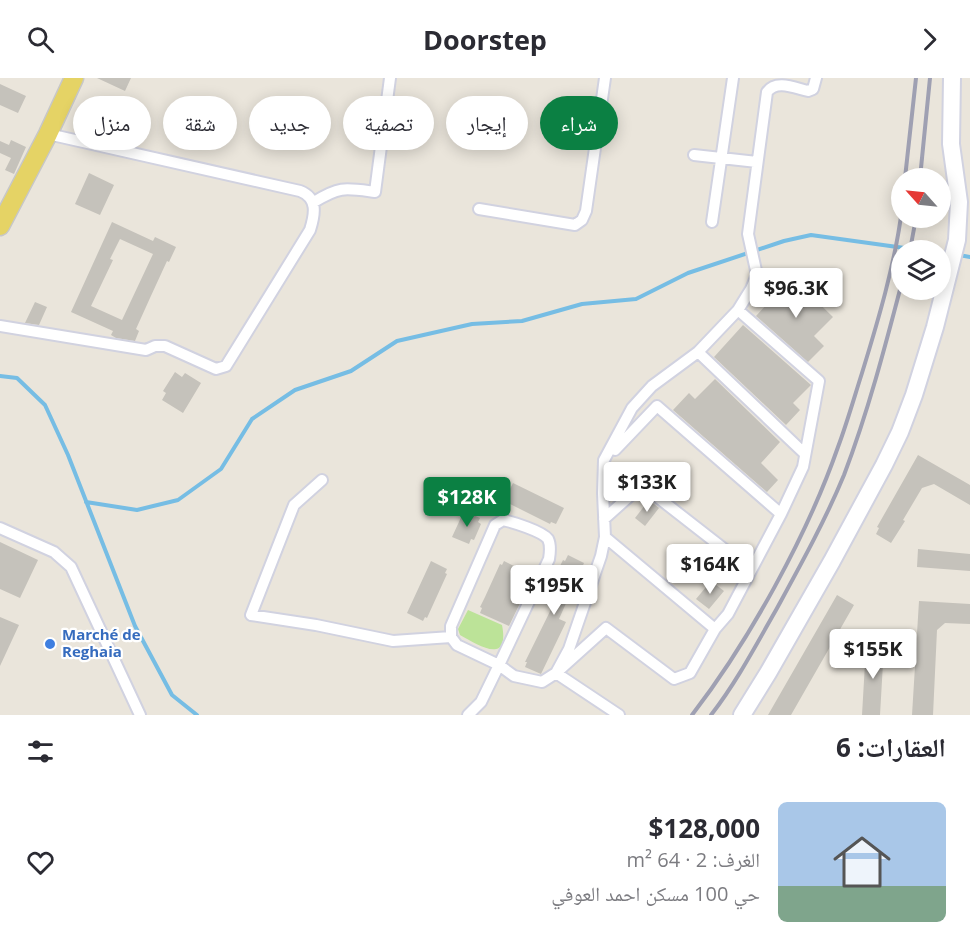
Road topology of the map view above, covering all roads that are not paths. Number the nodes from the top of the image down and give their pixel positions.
1 (74, 78) edge
2 (390, 78) edge
3 (604, 78) edge
4 (733, 78) edge
5 (816, 78) edge
6 (952, 78) edge
7 (48, 134) junction
8 (694, 155) dead end
9 (721, 158) junction
10 (757, 162) junction
11 (314, 202) junction
12 (479, 209) dead end
13 (712, 222) dead end
14 (0, 226) edge
15 (738, 310) junction
16 (0, 326) edge
17 (698, 351) junction
18 (804, 453) junction
19 (604, 460) junction
20 (322, 480) dead end
21 (781, 514) junction
22 (604, 519) junction
23 (0, 528) edge
24 (605, 537) junction
25 (751, 570) junction
26 (715, 629) junction
27 (451, 637) junction
28 (499, 665) junction
29 (556, 673) junction
30 (140, 715) edge
31 (468, 715) edge
32 (620, 715) edge
33 (742, 715) edge

1 - 7 main road
2 - 11 street
3 - 12 street
4 - 9 street
5 - 10 street
6 - 33 main road
7 - 11 street
7 - 14 main road
8 - 9 street
9 - 10 street
9 - 13 street
10 - 15 street
11 - 16 street
15 - 17 street
15 - 18 street
17 - 18 street
17 - 19 street
18 - 21 street
19 - 21 street
19 - 22 street
20 - 27 street
21 - 25 street
22 - 24 street
22 - 25 street
23 - 30 street
24 - 26 street
24 - 29 street
25 - 26 street
26 - 29 street
27 - 28 street
27 - 28 street
28 - 29 street
28 - 31 street
29 - 32 street

